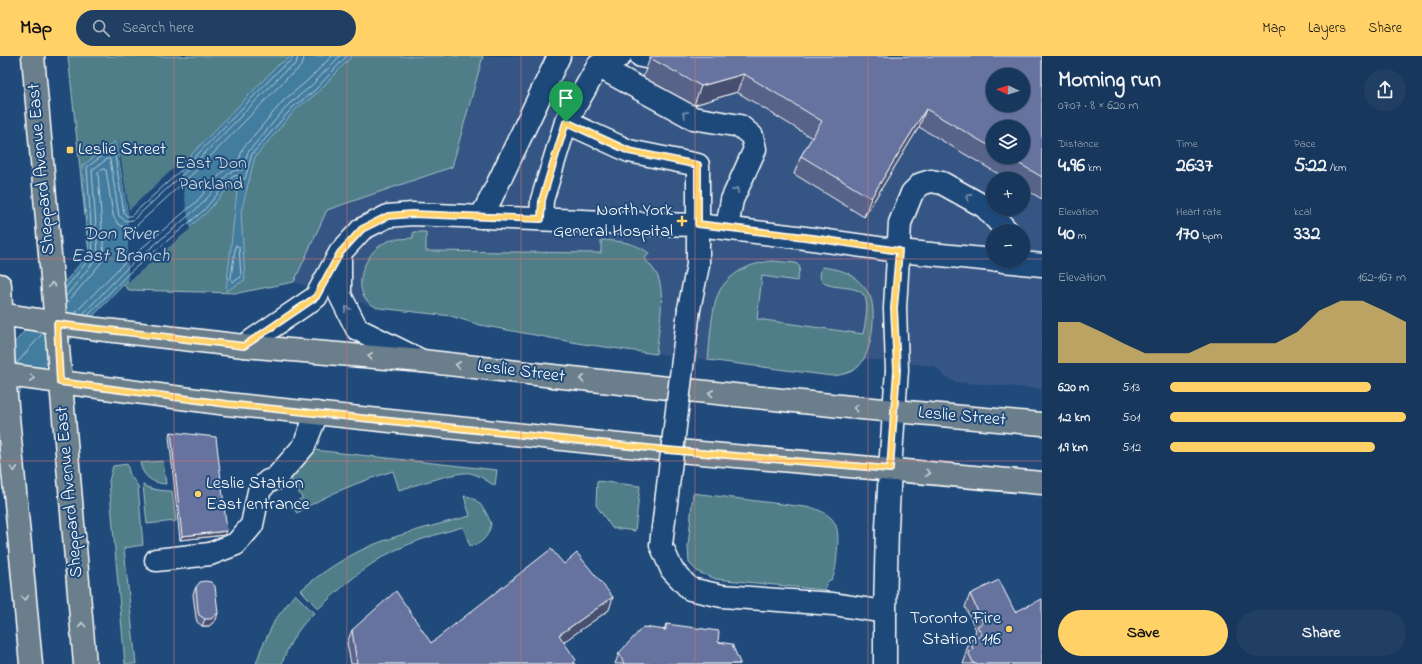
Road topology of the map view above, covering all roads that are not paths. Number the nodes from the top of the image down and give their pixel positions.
1 (33, 56) edge
2 (559, 56) edge
3 (620, 56) edge
4 (598, 66) junction
5 (566, 122) junction
6 (481, 217) junction
7 (541, 219) junction
8 (698, 224) junction
9 (1001, 224) edge
10 (727, 227) junction
11 (899, 251) junction
12 (340, 253) junction
13 (986, 259) edge
14 (0, 285) edge
15 (0, 314) edge
16 (57, 324) junction
17 (244, 346) junction
18 (422, 361) junction
19 (2, 374) edge
20 (60, 382) junction
21 (894, 411) junction
22 (316, 413) junction
23 (1042, 424) edge
24 (890, 469) junction
25 (1042, 483) edge
26 (156, 560) dead end
27 (885, 612) junction
28 (31, 664) edge
29 (85, 664) edge
30 (885, 664) edge

16 -> 1 main road, Sheppard Avenue East
2 - 6 street
3 - 4 street
4 - 5 street
10 -> 4 street
5 - 7 street
5 - 8 street
6 - 7 street
6 - 12 street
7 - 8 street
8 - 10 street
8 - 27 street, bridge
9 -> 11 street
10 - 11 street
11 - 13 street
11 - 21 street
12 - 17 street
18 -> 12 street
14 - 15 main road
15 - 16 main road, Leslie Street
15 - 19 main road
16 - 17 main road, Leslie Street
16 - 20 main road, Sheppard Avenue East
18 -> 17 main road, Leslie Street
21 -> 18 main road, Leslie Street
19 -> 20 main road
19 -> 28 main road
20 - 22 main road
29 -> 20 main road, Sheppard Avenue East
21 - 23 main road, Leslie Street
21 - 24 street
22 - 24 main road
22 - 26 street
24 -> 25 main road
24 - 27 street
27 - 30 street

